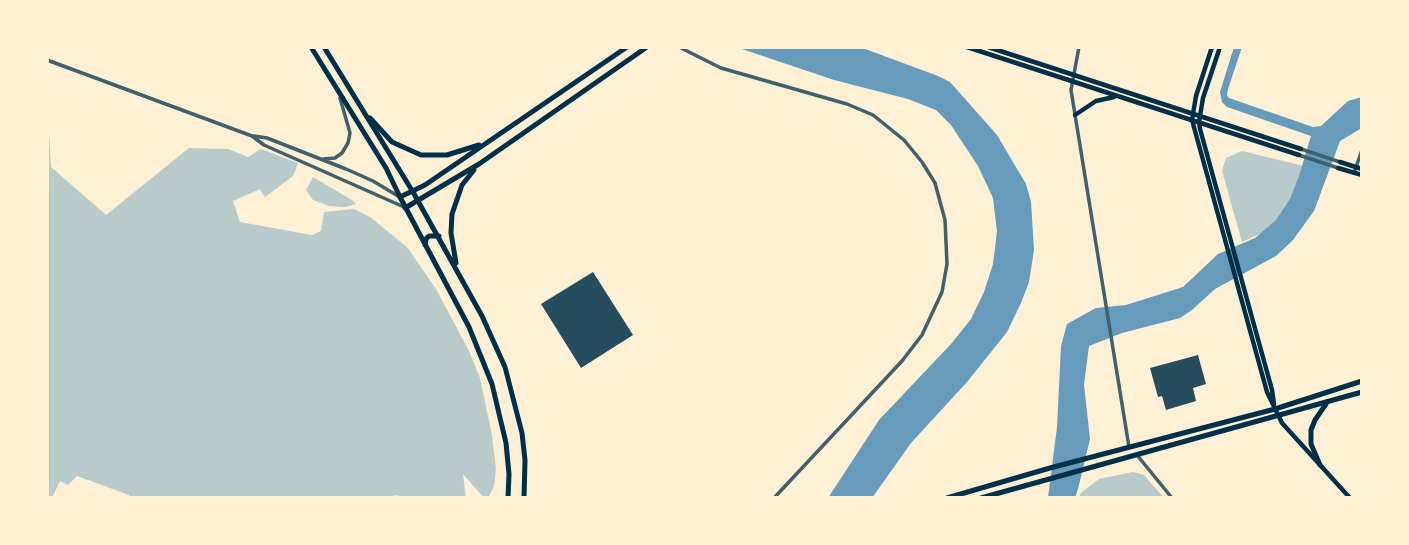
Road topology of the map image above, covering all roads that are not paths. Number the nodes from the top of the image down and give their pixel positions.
1 (311, 47) edge
2 (324, 47) edge
3 (627, 47) edge
4 (648, 47) edge
5 (679, 47) edge
6 (967, 47) edge
7 (988, 47) edge
8 (1079, 47) edge
9 (1212, 47) edge
10 (1220, 47) edge
11 (47, 60) edge
12 (1072, 78) junction
13 (338, 92) junction
14 (1119, 97) junction
15 (1075, 115) junction
16 (1192, 117) junction
17 (370, 118) junction
18 (1199, 119) junction
19 (252, 135) junction
20 (488, 141) junction
21 (385, 143) junction
22 (374, 149) junction
23 (1362, 150) edge
24 (1300, 152) joint
25 (318, 158) junction
26 (480, 164) junction
27 (1339, 165) joint
28 (1357, 170) edge
29 (1362, 175) edge
30 (413, 192) junction
31 (400, 197) junction
32 (419, 201) junction
33 (405, 208) junction
34 (439, 236) junction
35 (1228, 243) junction
36 (425, 245) junction
37 (457, 269) junction
38 (1362, 381) edge
39 (1362, 392) edge
40 (1327, 403) junction
41 (1275, 409) junction
42 (1278, 417) junction
43 (1127, 447) junction
44 (1137, 455) junction
45 (1320, 465) junction
46 (508, 498) edge
47 (524, 498) edge
48 (774, 498) edge
49 (947, 498) edge
50 (981, 498) edge
51 (1172, 498) edge
52 (1350, 498) edge

1 - 13 main road
2 - 17 main road
3 - 20 main road
4 - 26 main road
5 - 48 street
6 - 12 main road
7 - 12 main road
8 - 12 street
9 - 16 main road
10 - 18 main road
11 - 19 street
12 - 14 main road
12 - 15 street
12 - 16 main road
13 - 22 main road
13 - 25 street
14 - 15 main road
14 - 16 main road
15 - 43 street
16 - 18 main road
16 - 35 main road
17 - 20 main road
17 - 21 main road
18 - 24 main road
18 - 35 main road
19 - 25 street
19 - 33 street
20 - 30 main road
21 - 22 main road
21 - 30 main road
22 - 31 main road
23 - 28 street
24 - 27 street
25 - 31 street
26 - 32 main road
26 - 37 main road
27 - 28 main road
28 - 29 main road
30 - 31 main road
30 - 32 main road
31 - 33 main road
32 - 33 main road
32 - 34 main road
33 - 36 main road
34 - 36 main road
34 - 37 main road
35 - 41 main road
36 - 46 main road
37 - 47 main road
38 - 41 main road
39 - 40 main road
40 - 42 main road
40 - 45 main road
41 - 42 main road
41 - 43 main road
42 - 44 main road
42 - 45 main road
43 - 49 main road
44 - 50 main road
44 - 51 street
45 - 52 main road

